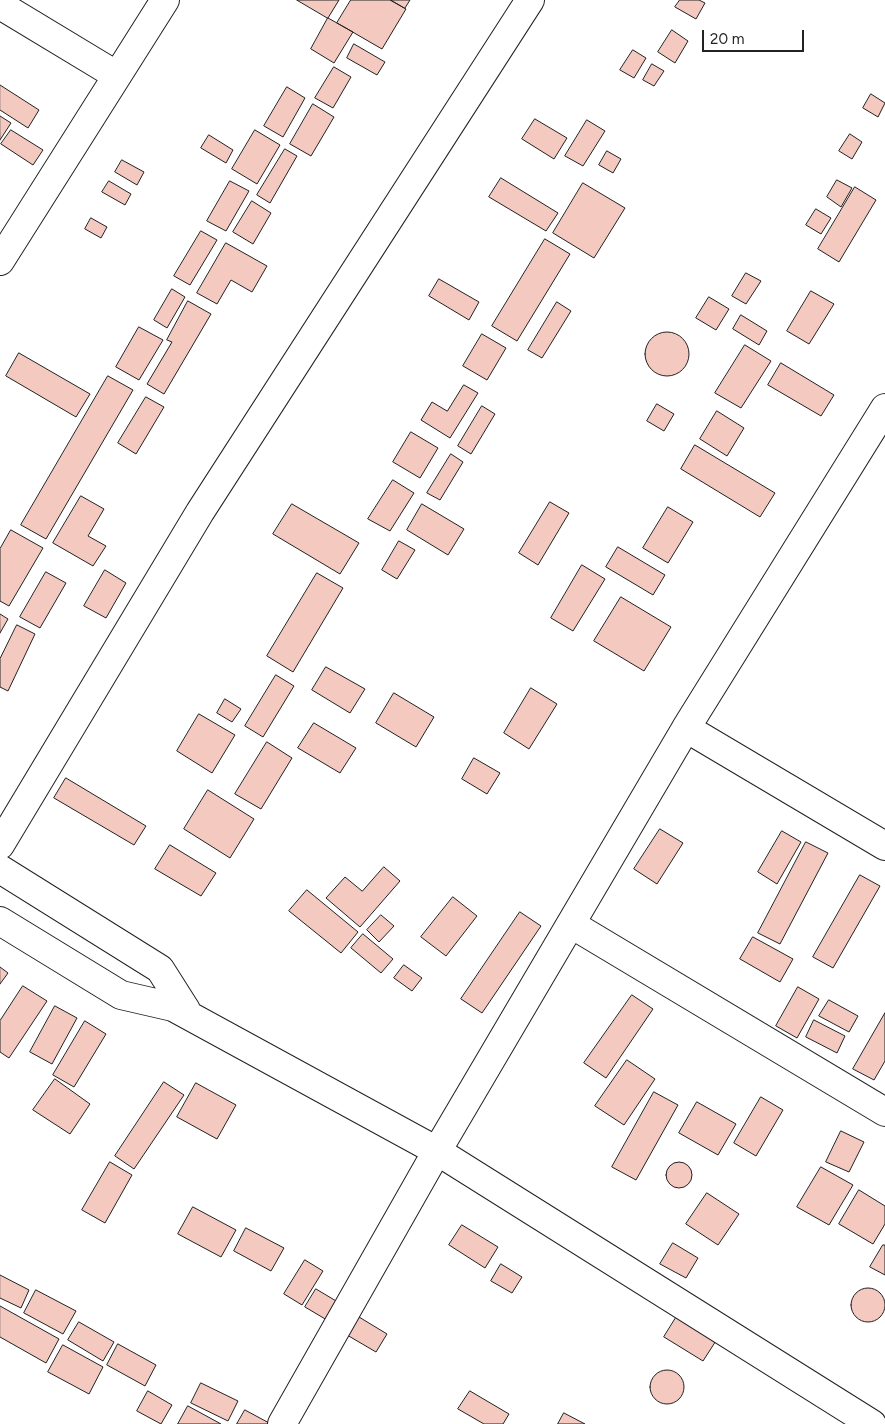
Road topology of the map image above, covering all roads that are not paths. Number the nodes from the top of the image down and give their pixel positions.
1 (165, 0) edge
2 (530, 0) edge
3 (0, 5) edge
4 (116, 75) junction
5 (0, 261) edge
6 (885, 408) edge
7 (686, 728) junction
8 (0, 845) edge
9 (885, 846) edge
10 (0, 869) edge
11 (0, 921) edge
12 (571, 924) junction
13 (175, 1008) junction
14 (885, 1112) edge
15 (437, 1152) junction
16 (282, 1424) edge
17 (872, 1424) edge

1 - 4 street
2 - 8 street
3 - 4 street
4 - 5 street
6 - 7 street
7 - 9 street
7 - 12 street
10 - 13 street
11 - 13 street
12 - 14 street
12 - 15 street
13 - 15 street
15 - 16 street
15 - 17 street

